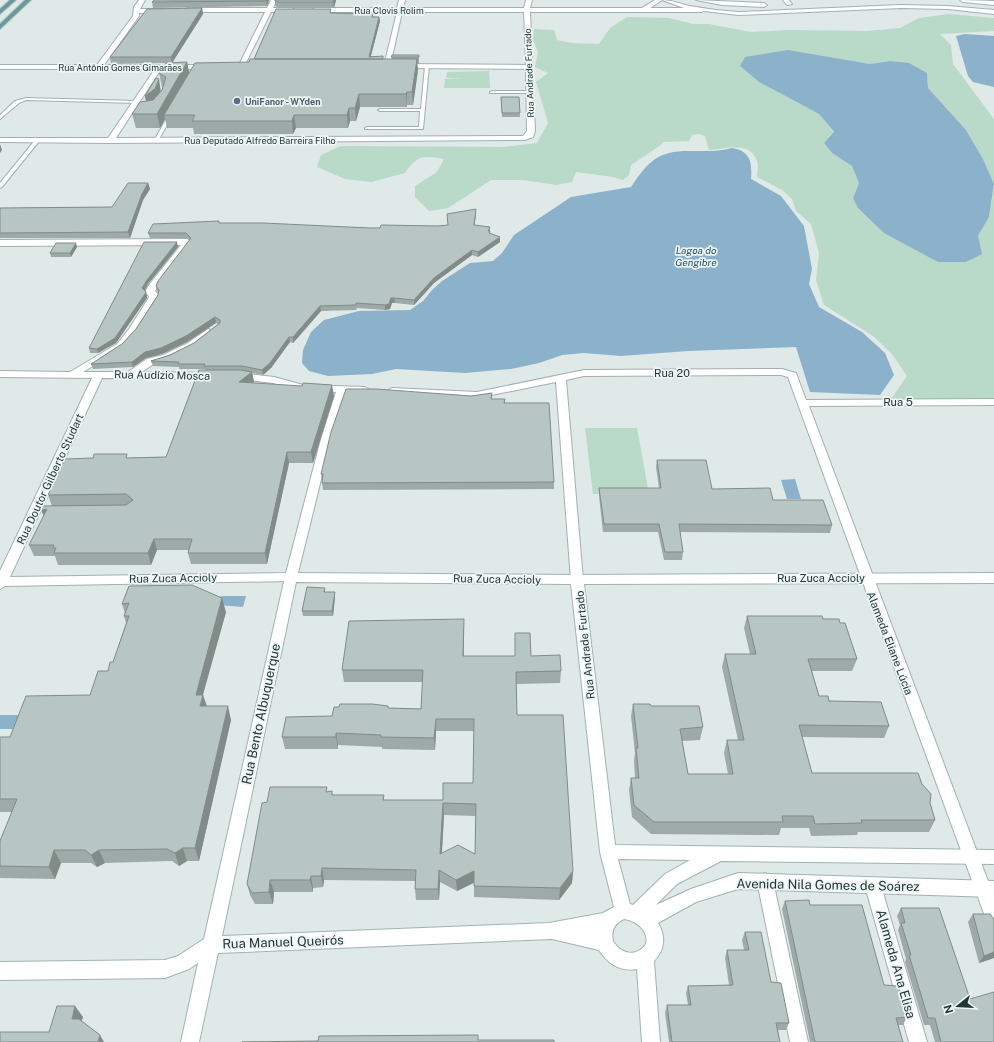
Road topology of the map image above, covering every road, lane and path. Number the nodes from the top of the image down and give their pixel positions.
1 (13, 0) edge
2 (28, 0) edge
3 (142, 0) edge
4 (274, 0) edge
5 (402, 0) edge
6 (529, 0) edge
7 (659, 0) edge
8 (665, 0) edge
9 (699, 0) edge
10 (963, 0) edge
11 (824, 2) dead end
12 (785, 3) edge
13 (994, 3) edge
14 (796, 4) dead end
15 (768, 5) dead end
16 (400, 9) junction
17 (833, 9) junction
18 (184, 10) edge
19 (268, 10) junction
20 (299, 10) edge
21 (307, 10) edge
22 (527, 10) junction
23 (642, 10) junction
24 (702, 10) junction
25 (138, 11) junction
26 (168, 11) edge
27 (0, 12) edge
28 (994, 12) edge
29 (0, 27) edge
30 (0, 66) edge
31 (99, 66) junction
32 (380, 66) edge
33 (387, 66) junction
34 (427, 66) junction
35 (159, 67) junction
36 (198, 67) junction
37 (219, 67) edge
38 (241, 67) edge
39 (528, 67) junction
40 (194, 74) edge
41 (492, 92) dead end
42 (530, 92) junction
43 (137, 102) junction
44 (175, 107) edge
45 (380, 110) edge
46 (423, 110) junction
47 (0, 118) edge
48 (367, 128) dead end
49 (521, 139) joint
50 (0, 140) edge
51 (38, 140) junction
52 (110, 140) junction
53 (156, 141) junction
54 (0, 186) edge
55 (0, 243) edge
56 (215, 327) edge
57 (782, 372) joint
58 (0, 374) edge
59 (72, 374) junction
60 (99, 374) junction
61 (131, 375) junction
62 (562, 378) junction
63 (342, 389) junction
64 (994, 402) edge
65 (803, 403) junction
66 (34, 512) junction
67 (49, 512) edge
68 (291, 576) junction
69 (866, 578) junction
70 (994, 578) edge
71 (577, 580) junction
72 (0, 582) edge
73 (608, 852) junction
74 (719, 854) junction
75 (994, 856) edge
76 (971, 857) junction
77 (765, 881) junction
78 (873, 886) junction
79 (989, 889) edge
80 (635, 914) junction
81 (994, 919) edge
82 (606, 921) junction
83 (549, 931) junction
84 (604, 943) junction
85 (210, 945) junction
86 (645, 958) junction
87 (0, 971) edge
88 (190, 1042) edge
89 (651, 1042) edge
90 (799, 1042) edge
91 (918, 1042) edge

1 - 27 main road
2 - 29 main road
3 - 25 street
4 - 19 street
5 - 16 street
6 - 22 street, Rua Andrade Furtado
7 - 23 street
8 - 24 street
9 - 15 street
10 - 13 street
11 - 17 street
12 - 14 street
16 - 21 street, Rua Clovis Rolim
16 - 22 street, Rua Clovis Rolim
16 - 33 street
17 - 24 street
17 - 28 street
18 - 19 street
19 - 20 street
19 - 38 street
22 - 23 street, Rua Clovis Rolim
22 - 39 street, Rua Andrade Furtado
23 - 24 street, Rua Clovis Rolim
25 - 26 street
25 - 31 street
30 - 31 street, Rua Antônio Gomes Gimarães
31 - 35 street, Rua Antônio Gomes Gimarães
32 - 33 street
33 - 34 street
34 - 39 street
34 - 46 lane
35 - 36 street, Rua Antônio Gomes Gimarães
35 - 43 street
36 - 37 street, Rua Antônio Gomes Gimarães
36 - 40 lane
39 - 42 street, Rua Andrade Furtado
41 - 42 lane
42 - 49 street, Rua Andrade Furtado
43 - 47 lane
43 - 52 street
44 - 53 lane
45 - 46 lane
46 - 48 lane
49 - 53 street, Rua Deputado Alfredo Barreira Filho
50 - 51 street, Rua Deputado Alfredo Barreira Filho
51 - 52 street, Rua Deputado Alfredo Barreira Filho
51 - 54 lane
52 - 53 street, Rua Deputado Alfredo Barreira Filho
55 - 59 street
56 - 61 street
57 - 62 street, Rua 20
57 - 65 street, Alameda Eliane Lúcia
58 - 59 street, Rua Audízio Mosca
59 - 60 street, Rua Audízio Mosca
60 - 61 street, Rua Audízio Mosca
60 - 66 street, Rua Doutor Gilberto Studart
61 - 63 street, Rua Audízio Mosca
62 - 63 street, Rua Audízio Mosca
62 - 71 street, Rua Andrade Furtado
63 - 68 street, Rua Bento Albuquerque
64 - 65 street, Rua 5
65 - 69 street, Alameda Eliane Lúcia
66 - 67 street
66 - 72 street, Rua Doutor Gilberto Studart
68 - 71 street, Rua Zuca Accioly
68 - 72 street, Rua Zuca Accioly
68 - 85 street, Rua Bento Albuquerque
69 - 70 street, Rua Zuca Accioly
69 - 71 street, Rua Zuca Accioly
69 - 76 street, Alameda Eliane Lúcia
71 - 73 street, Rua Andrade Furtado
73 - 74 street
73 - 80 street, Rua Andrade Furtado
74 - 76 street
74 - 80 street
75 - 76 street
76 - 79 street, Alameda Eliane Lúcia
77 - 78 street, Avenida Nila Gomes de Soárez
77 - 80 street, Avenida Nila Gomes de Soárez
77 - 90 street
78 - 79 street, Avenida Nila Gomes de Soárez
78 - 91 street, Alameda Ana Elisa
79 - 81 street, Alameda Eliane Lúcia
80 - 82 street
80 - 86 street
82 - 83 street, Rua Manuel Queirós
82 - 84 street
83 - 84 street, Rua Manuel Queirós
83 - 85 street, Rua Manuel Queirós
84 - 86 street
85 - 87 street, Rua Manuel Queirós
85 - 88 street, Rua Bento Albuquerque
86 - 89 street

